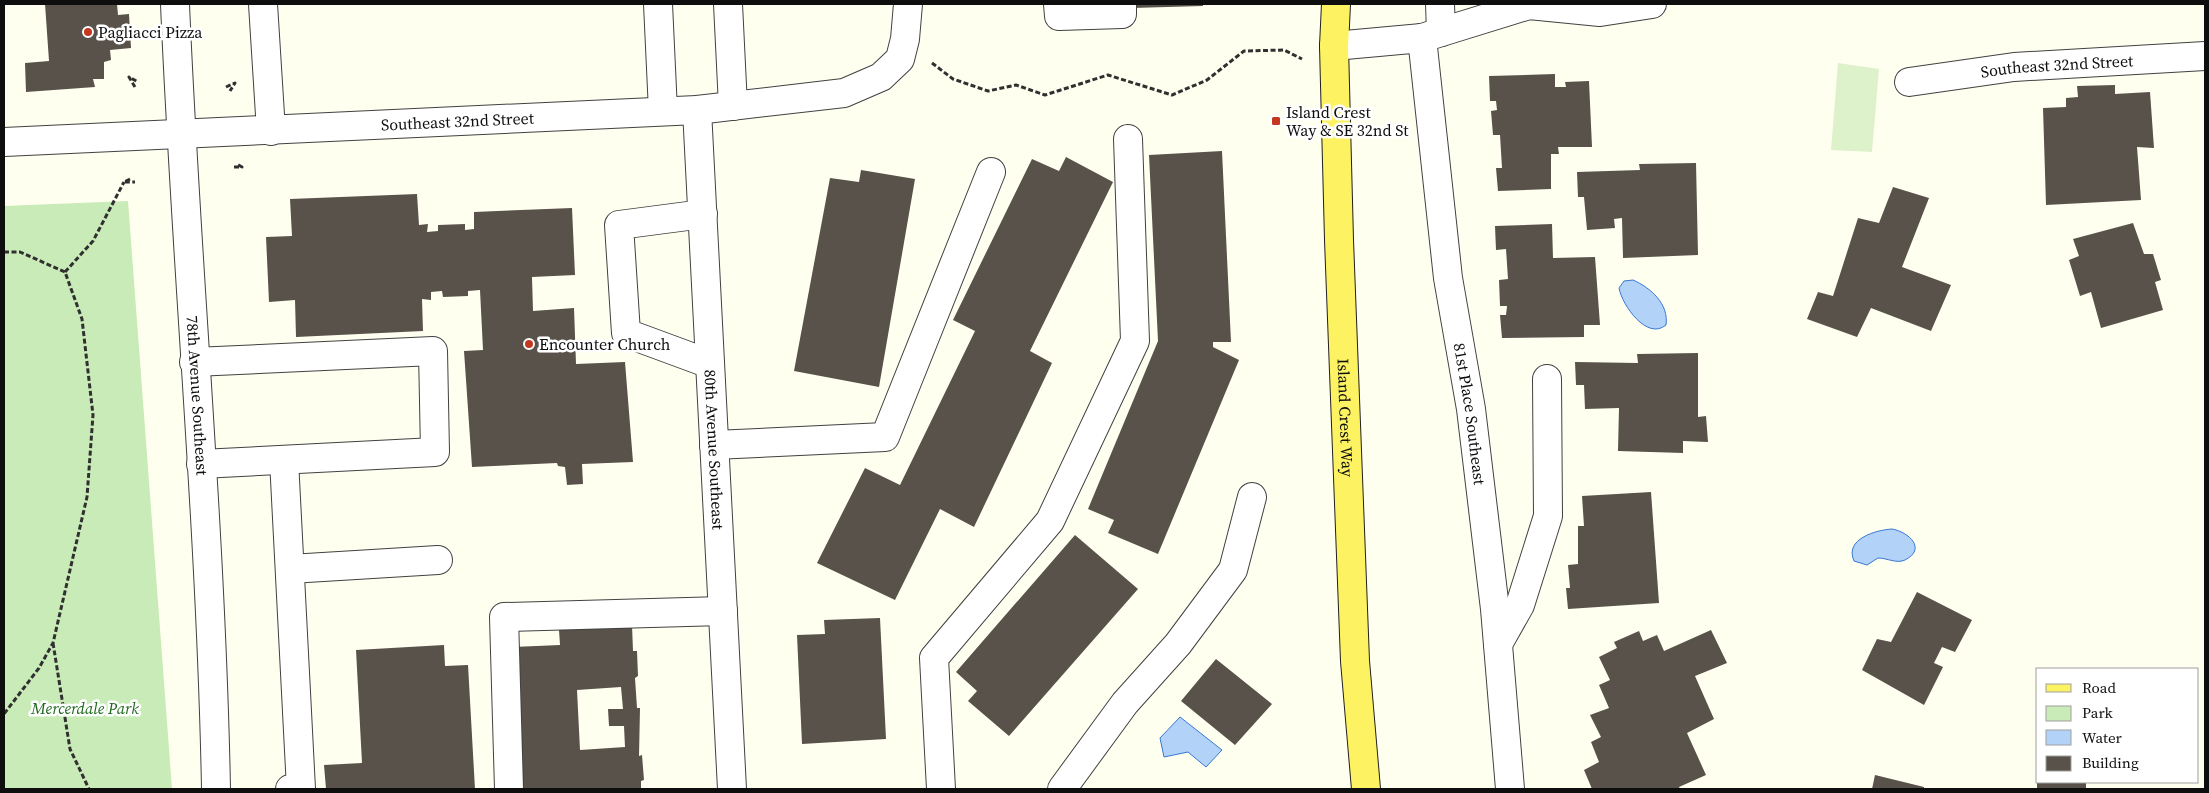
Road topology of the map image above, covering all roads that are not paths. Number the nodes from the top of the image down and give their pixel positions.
1 (175, 4) edge
2 (263, 4) edge
3 (658, 4) edge
4 (728, 4) edge
5 (908, 4) edge
6 (1058, 4) edge
7 (1122, 4) edge
8 (1327, 4) edge
9 (1336, 4) edge
10 (1440, 4) edge
11 (1652, 4) edge
12 (1529, 5) edge
13 (1432, 35) junction
14 (1334, 46) junction
15 (2205, 56) edge
16 (1909, 82) dead end
17 (733, 106) junction
18 (697, 110) junction
19 (663, 111) junction
20 (272, 131) junction
21 (180, 135) junction
22 (1128, 139) dead end
23 (4, 142) edge
24 (991, 172) dead end
25 (703, 214) junction
26 (194, 362) junction
27 (710, 364) junction
28 (1547, 379) dead end
29 (714, 445) junction
30 (284, 460) junction
31 (201, 464) junction
32 (1252, 497) dead end
33 (438, 560) dead end
34 (290, 569) junction
35 (723, 611) junction
36 (1498, 644) junction
37 (216, 789) edge
38 (290, 789) edge
39 (509, 789) edge
40 (732, 789) edge
41 (941, 789) edge
42 (1062, 789) edge
43 (1366, 789) edge
44 (1510, 789) edge

1 - 21 street, 78th Avenue Southeast
2 - 20 street
3 - 19 street
4 - 17 street
5 - 17 street, Southeast 32nd Street
6 - 7 street
8 - 14 main road, Island Crest Way
9 - 14 main road, Island Crest Way
10 - 13 street, 81st Place Southeast
11 - 12 street
12 - 13 street
13 - 14 street
13 - 36 street, 81st Place Southeast
14 - 43 main road, Island Crest Way
15 - 16 street, Southeast 32nd Street
17 - 18 street, Southeast 32nd Street
18 - 19 street, Southeast 32nd Street
18 - 25 street, 80th Avenue Southeast
19 - 20 street, Southeast 32nd Street
20 - 21 street, Southeast 32nd Street
21 - 23 street, Southeast 32nd Street
21 - 26 street, 78th Avenue Southeast
22 - 41 street
24 - 29 street
25 - 27 street, 80th Avenue Southeast
25 - 27 street
26 - 30 street
26 - 31 street, 78th Avenue Southeast
27 - 29 street, 80th Avenue Southeast
28 - 36 street
29 - 35 street, 80th Avenue Southeast
30 - 31 street
30 - 34 street
31 - 37 street, 78th Avenue Southeast
32 - 42 street
33 - 34 street
34 - 38 street
35 - 39 street
35 - 40 street, 80th Avenue Southeast
36 - 44 street, 81st Place Southeast

